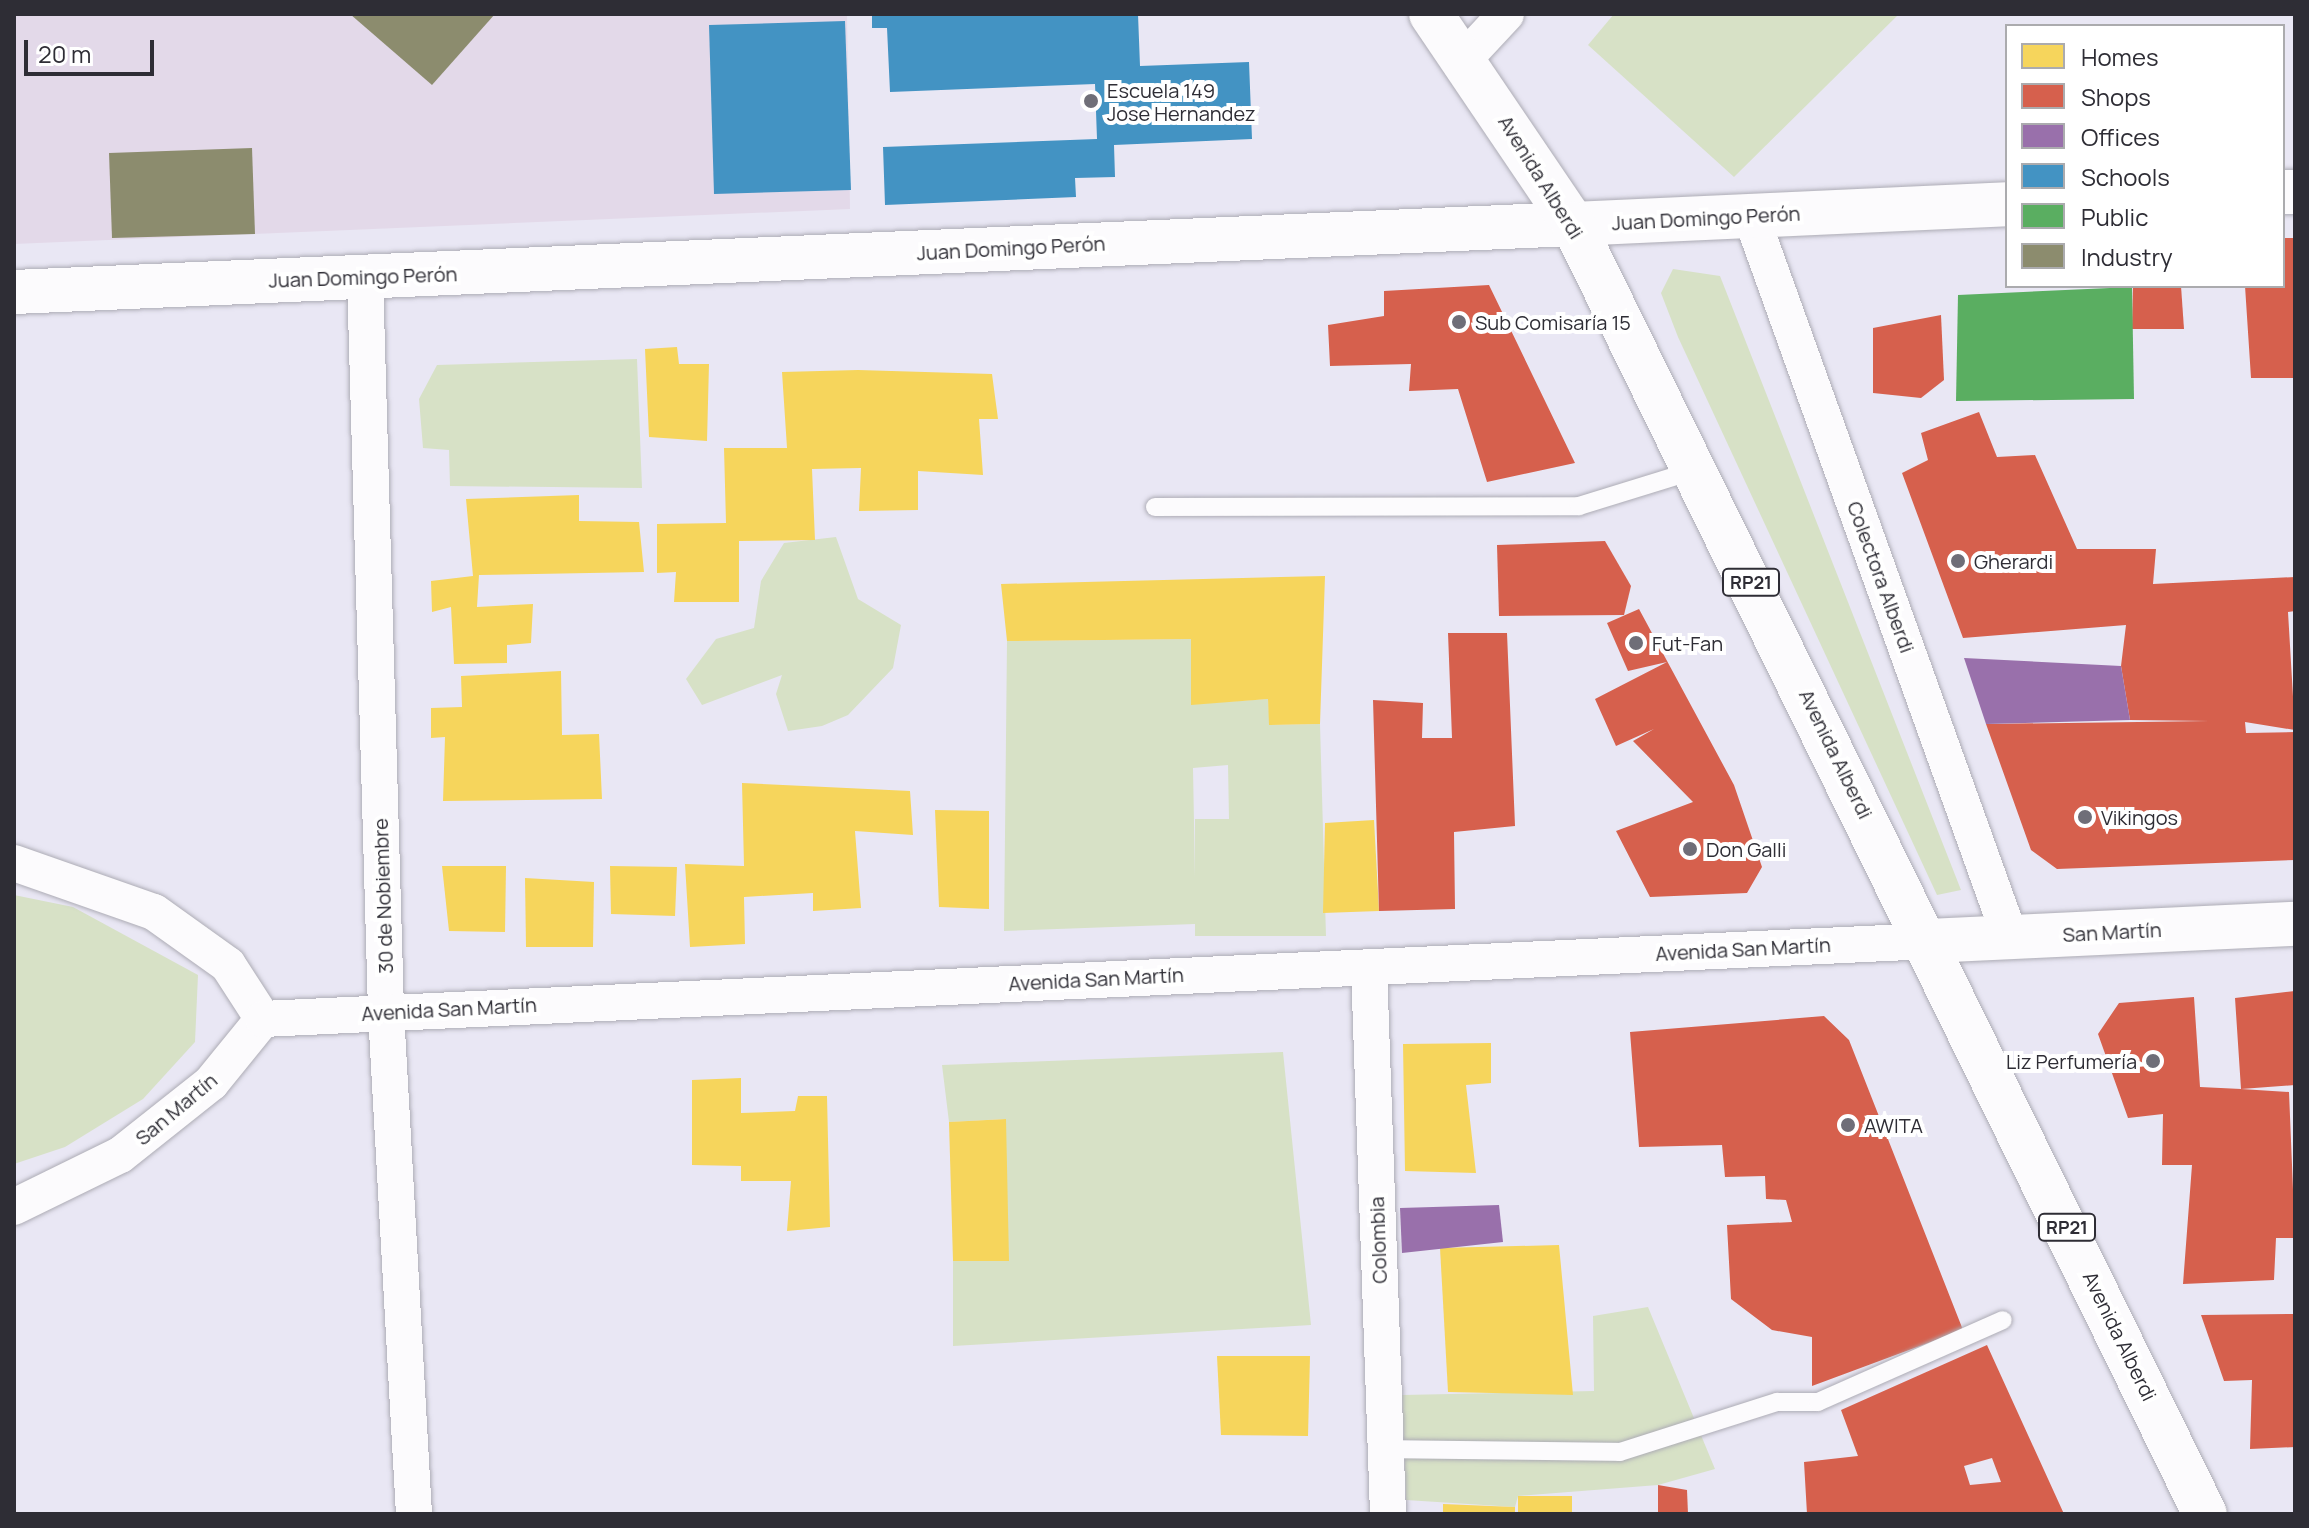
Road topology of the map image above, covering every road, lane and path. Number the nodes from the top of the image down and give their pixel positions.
1 (1431, 14) edge
2 (1506, 14) edge
3 (1465, 58) junction
4 (2005, 204) edge
5 (1751, 216) junction
6 (1573, 224) junction
7 (365, 277) junction
8 (14, 292) edge
9 (1695, 470) junction
10 (1155, 507) dead end
11 (14, 863) edge
12 (2295, 924) edge
13 (2010, 937) junction
14 (1929, 941) junction
15 (1369, 967) junction
16 (386, 1012) junction
17 (263, 1019) junction
18 (14, 1207) edge
19 (2003, 1320) dead end
20 (1386, 1449) junction
21 (414, 1514) edge
22 (1388, 1514) edge
23 (2205, 1514) edge

1 - 3 main road, Avenida Alberdi / RP21
2 - 3 street
3 - 6 main road, Avenida Alberdi / RP21
4 - 5 main road, Juan Domingo Perón
5 - 6 main road, Juan Domingo Perón
5 - 13 street, Colectora Alberdi
6 - 7 main road, Juan Domingo Perón
6 - 9 main road, Avenida Alberdi / RP21
7 - 8 main road, Juan Domingo Perón
7 - 16 street, 30 de Nobiembre
9 - 10 lane
9 - 14 main road, Avenida Alberdi / RP21
11 - 17 street
12 - 13 main road, San Martín
13 - 14 main road, San Martín
14 - 15 street, Avenida San Martín
14 - 23 main road, Avenida Alberdi / RP21
15 - 16 street, Avenida San Martín
15 - 20 street, Colombia
16 - 17 street, Avenida San Martín
16 - 21 street, 30 de Nobiembre
17 - 18 street, San Martín
19 - 20 lane
20 - 22 street, Colombia

